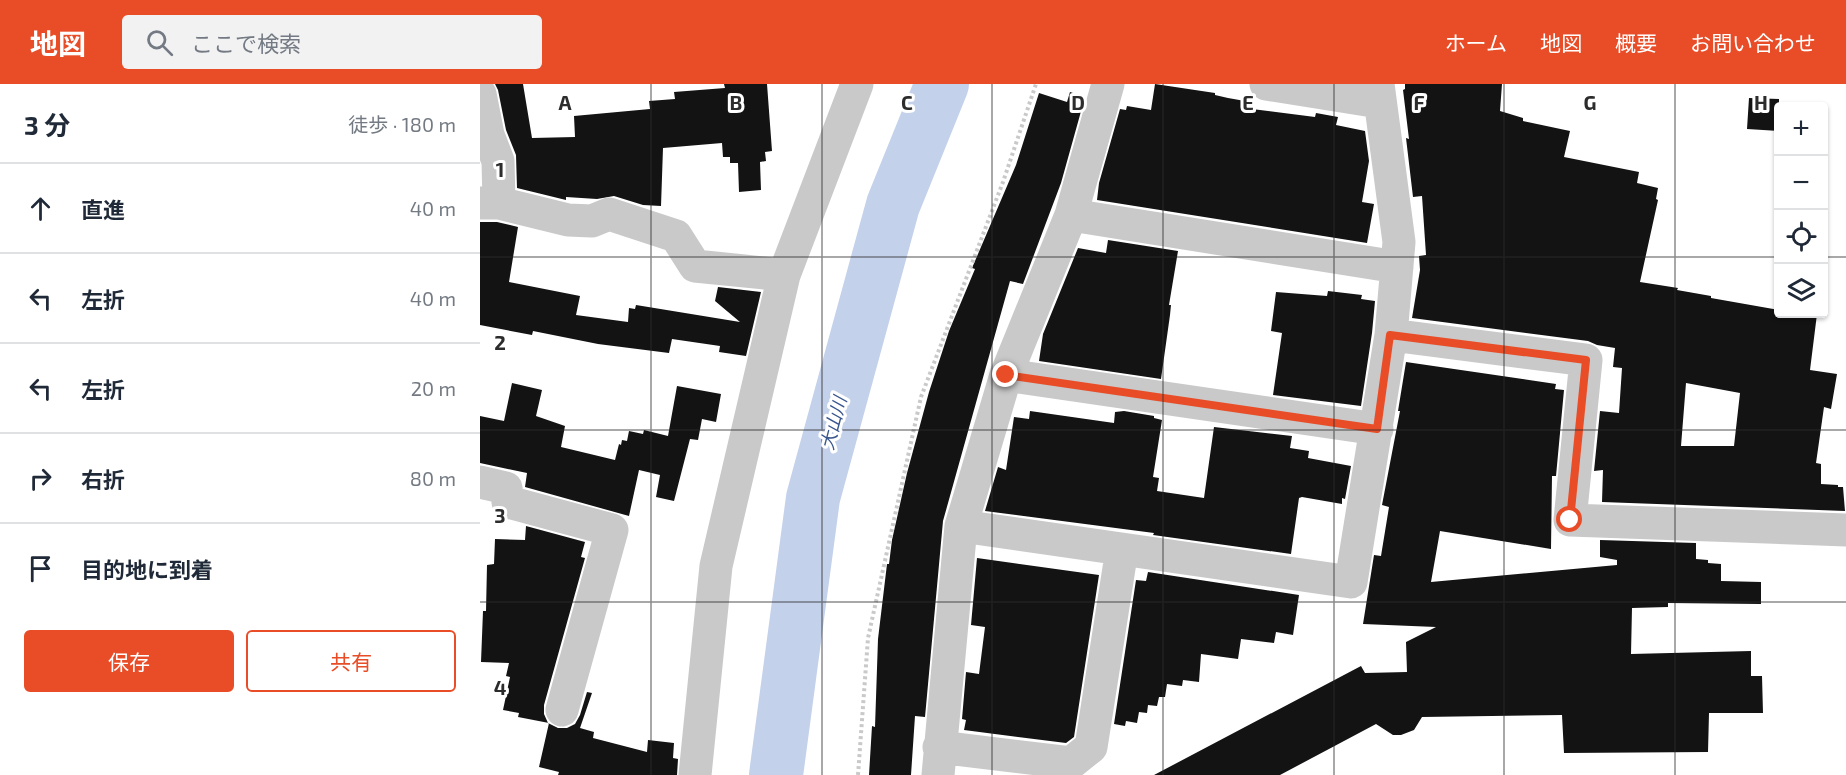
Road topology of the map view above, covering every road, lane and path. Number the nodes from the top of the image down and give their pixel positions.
1 (857, 84) edge
2 (1036, 84) edge
3 (1108, 84) edge
4 (1266, 84) edge
5 (1378, 93) edge
6 (480, 94) edge
7 (490, 203) edge
8 (1071, 215) junction
9 (1397, 267) junction
10 (783, 274) junction
11 (1390, 335) junction
12 (1006, 375) junction
13 (1377, 429) junction
14 (480, 482) edge
15 (962, 526) junction
16 (1846, 530) edge
17 (1122, 549) junction
18 (562, 710) dead end
19 (938, 761) edge
20 (695, 775) edge
21 (858, 775) edge

1 - 10 street
2 - 21 path
3 - 8 street
4 - 5 street
5 - 9 street
6 - 7 street
7 - 10 street
8 - 9 street
8 - 12 street
9 - 11 street
10 - 20 street
11 - 13 street
11 - 16 street
12 - 13 street
12 - 15 street
13 - 17 street
14 - 18 street
15 - 17 street
15 - 19 street
17 - 19 street

